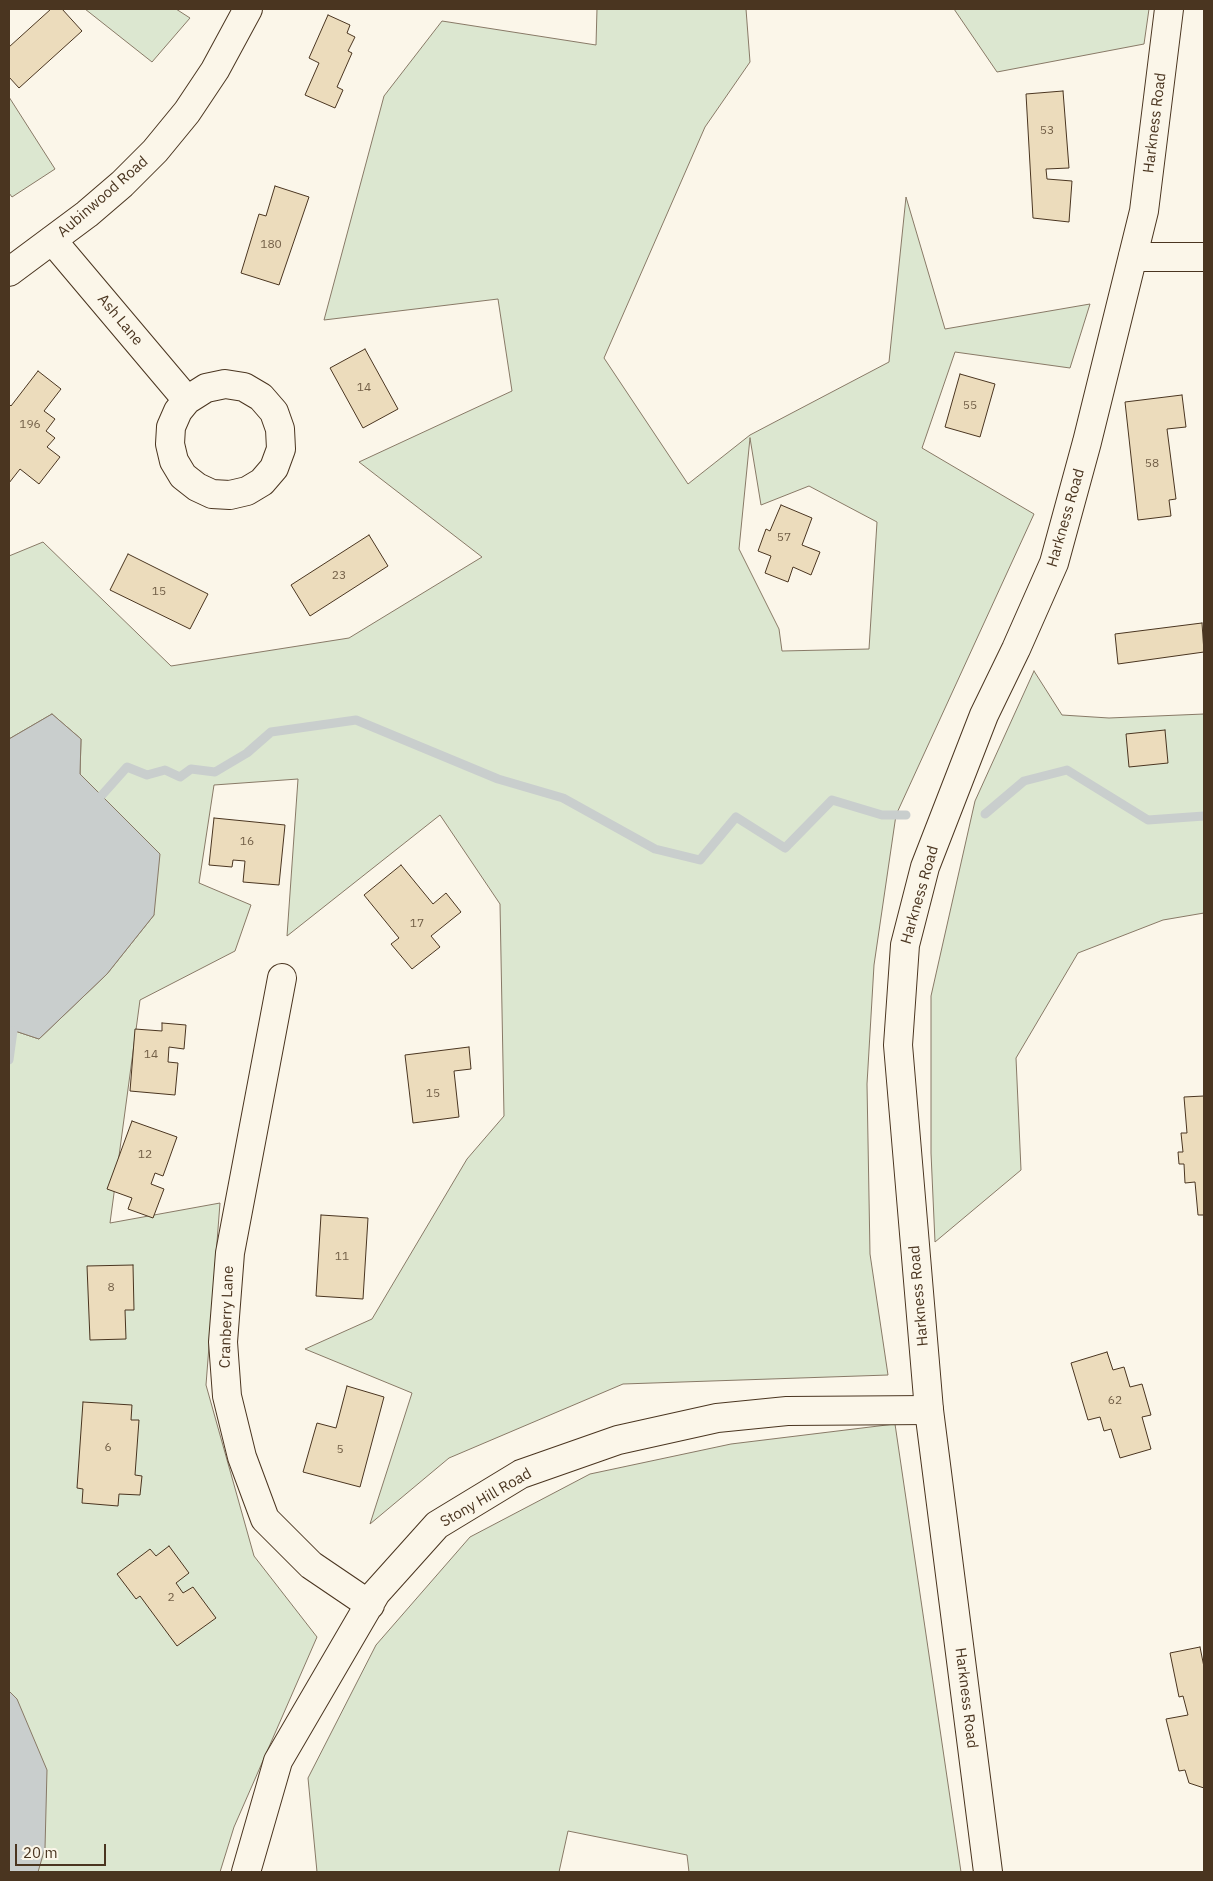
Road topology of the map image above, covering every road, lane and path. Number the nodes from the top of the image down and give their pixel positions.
1 (248, 9) edge
2 (1169, 9) edge
3 (52, 240) junction
4 (1133, 257) junction
5 (1204, 257) edge
6 (9, 272) edge
7 (188, 400) junction
8 (282, 978) dead end
9 (929, 1410) junction
10 (370, 1605) junction
11 (246, 1872) edge
12 (988, 1872) edge

1 - 3 street, Aubinwood Road
2 - 4 street, Harkness Road
3 - 6 street, Aubinwood Road
3 - 7 street, Ash Lane
4 - 5 street
4 - 9 street, Harkness Road
7 - 7 street
8 - 10 street, Cranberry Lane
9 - 10 street, Stony Hill Road
9 - 12 street, Harkness Road
10 - 11 street, Stony Hill Road

